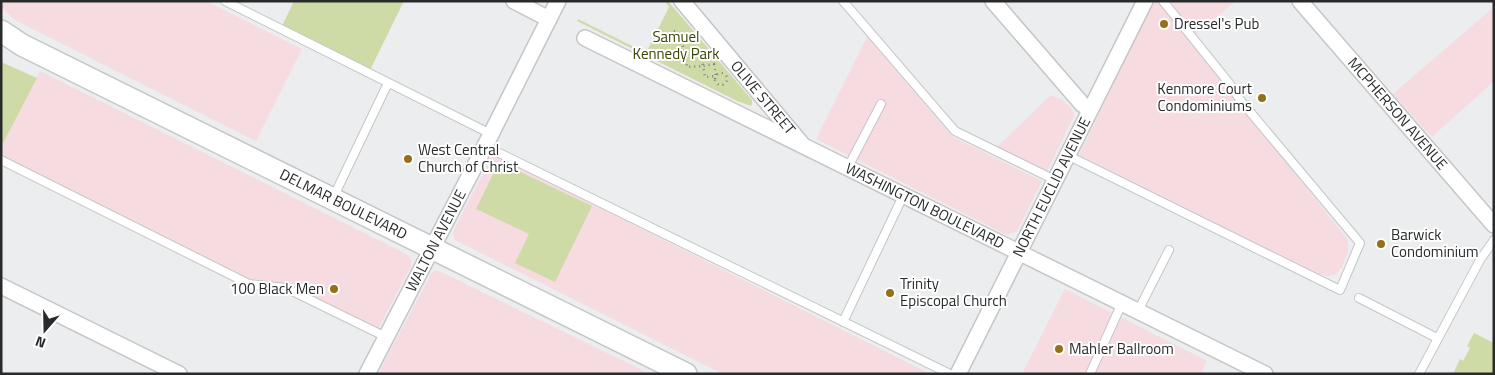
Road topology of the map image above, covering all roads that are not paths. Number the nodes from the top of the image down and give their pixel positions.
1 (225, 1) edge
2 (514, 1) edge
3 (558, 1) edge
4 (682, 1) edge
5 (842, 1) edge
6 (993, 1) edge
7 (1145, 1) edge
8 (1163, 1) edge
9 (1300, 1) edge
10 (549, 19) junction
11 (1, 31) edge
12 (585, 38) dead end
13 (388, 83) junction
14 (881, 104) dead end
15 (1090, 110) junction
16 (488, 140) junction
17 (806, 148) junction
18 (1068, 155) junction
19 (1, 160) edge
20 (847, 168) junction
21 (1055, 180) junction
22 (903, 196) junction
23 (332, 199) junction
24 (1494, 225) edge
25 (1494, 240) edge
26 (432, 248) junction
27 (1169, 250) dead end
28 (1018, 253) junction
29 (1, 286) edge
30 (1359, 298) dead end
31 (1122, 303) junction
32 (1138, 311) junction
33 (843, 322) junction
34 (386, 337) junction
35 (1437, 338) junction
36 (672, 371) edge
37 (179, 374) edge
38 (367, 374) edge
39 (950, 374) edge
40 (958, 374) edge
41 (1090, 374) edge
42 (1265, 374) edge
43 (1419, 374) edge

1 - 13 lane
2 - 10 street
3 - 10 street, WALTON AVENUE
4 - 17 street, OLIVE STREET
5 - 21 lane
6 - 15 street
7 - 15 street, NORTH EUCLID AVENUE
8 - 18 lane
9 - 24 street, MCPHERSON AVENUE
10 - 16 street, WALTON AVENUE
11 - 23 main road, DELMAR BOULEVARD
12 - 17 street, WASHINGTON BOULEVARD
13 - 16 lane
13 - 23 lane
14 - 20 lane
15 - 18 street, NORTH EUCLID AVENUE
16 - 26 street, WALTON AVENUE
16 - 33 lane
17 - 20 street, WASHINGTON BOULEVARD
18 - 21 street, NORTH EUCLID AVENUE
19 - 34 lane
20 - 22 street, WASHINGTON BOULEVARD
21 - 28 street, NORTH EUCLID AVENUE
22 - 28 street, WASHINGTON BOULEVARD
22 - 33 lane
23 - 26 main road, DELMAR BOULEVARD
25 - 35 lane
26 - 34 street, WALTON AVENUE
26 - 36 main road, DELMAR BOULEVARD
27 - 32 lane
28 - 31 street, WASHINGTON BOULEVARD
28 - 40 street, NORTH EUCLID AVENUE
29 - 37 street
30 - 35 lane
31 - 32 street, WASHINGTON BOULEVARD
31 - 41 lane
32 - 42 street, WASHINGTON BOULEVARD
33 - 39 lane
34 - 38 street, WALTON AVENUE
35 - 43 lane

